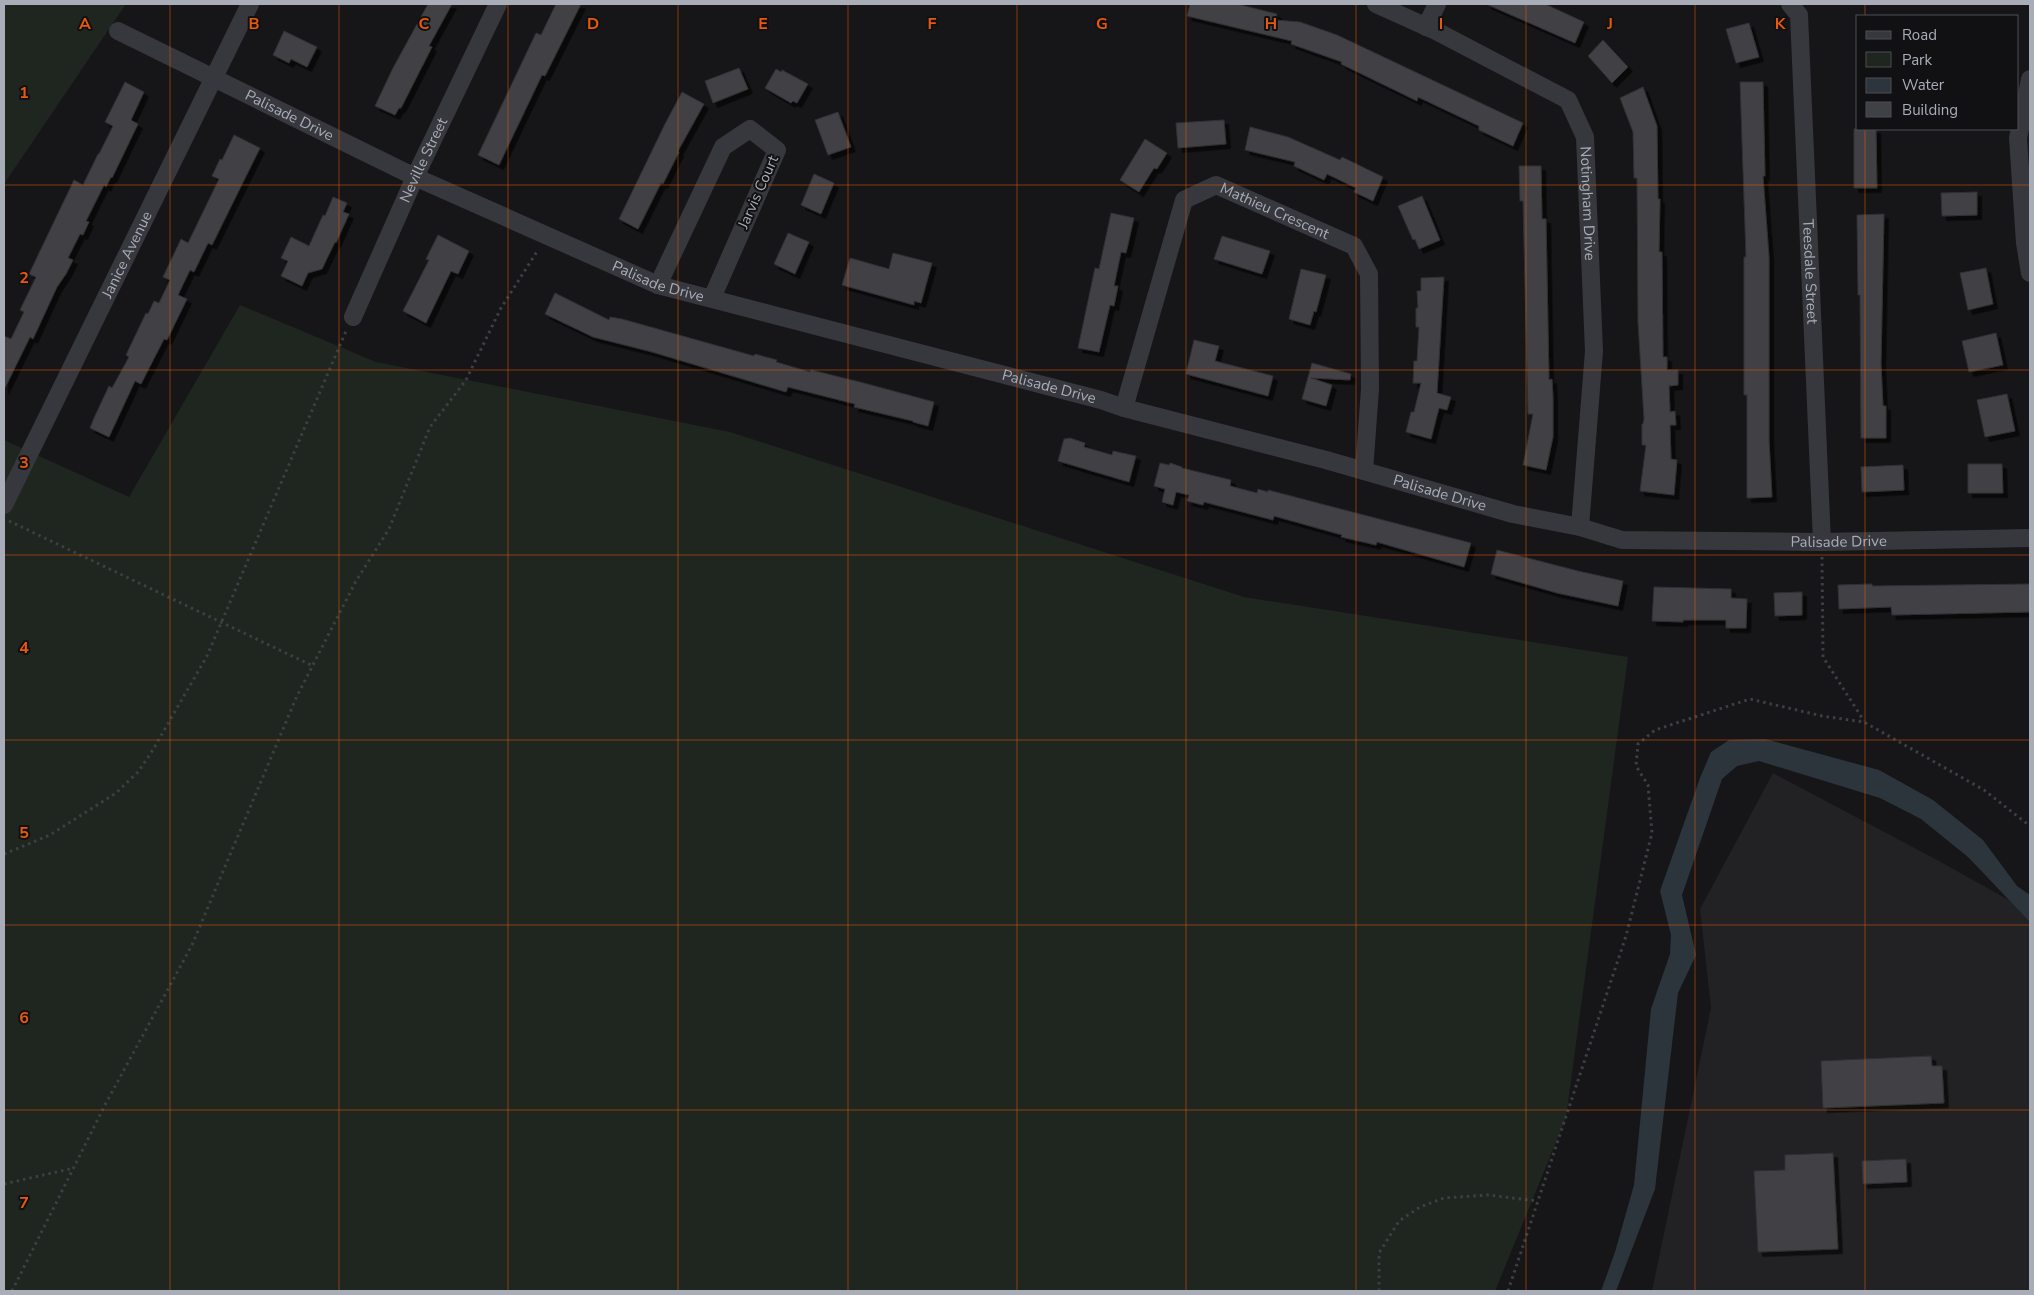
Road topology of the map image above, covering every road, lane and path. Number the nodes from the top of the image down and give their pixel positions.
1 (250, 4) edge
2 (498, 4) edge
3 (1376, 4) edge
4 (1437, 4) edge
5 (1790, 4) edge
6 (1426, 27) junction
7 (118, 31) dead end
8 (213, 78) junction
9 (2030, 78) edge
10 (415, 177) junction
11 (547, 236) junction
12 (2030, 273) edge
13 (658, 285) junction
14 (712, 298) junction
15 (353, 317) joint
16 (1124, 408) junction
17 (1364, 471) junction
18 (4, 505) edge
19 (4, 519) edge
20 (1580, 527) junction
21 (2030, 538) edge
22 (1822, 542) junction
23 (221, 622) junction
24 (313, 666) junction
25 (1864, 722) junction
26 (2030, 826) edge
27 (4, 854) edge
28 (75, 1168) junction
29 (4, 1184) edge
30 (1538, 1201) junction
31 (12, 1291) edge
32 (1379, 1291) edge
33 (1508, 1291) edge

1 - 8 street, Janice Avenue
2 - 10 street, Neville Street
3 - 6 street, Notingham Drive
4 - 6 street
5 - 22 street, Teesdale Street
6 - 20 street, Notingham Drive
7 - 8 street, Palisade Drive
8 - 10 street, Palisade Drive
8 - 18 street, Janice Avenue
9 - 12 street
10 - 11 street, Palisade Drive
10 - 15 street, Neville Street
11 - 13 street, Palisade Drive
11 - 24 path
13 - 14 street, Palisade Drive
13 - 14 street, Jarvis Court
14 - 16 street, Palisade Drive
15 - 23 path
16 - 17 street, Palisade Drive
16 - 17 street, Mathieu Crescent
17 - 20 street, Palisade Drive
19 - 23 path
20 - 22 street, Palisade Drive
21 - 22 street, Palisade Drive
22 - 25 path
23 - 24 path
23 - 27 path
24 - 28 path
25 - 26 path
25 - 30 path
28 - 29 path
28 - 31 path
30 - 32 path
30 - 33 path

